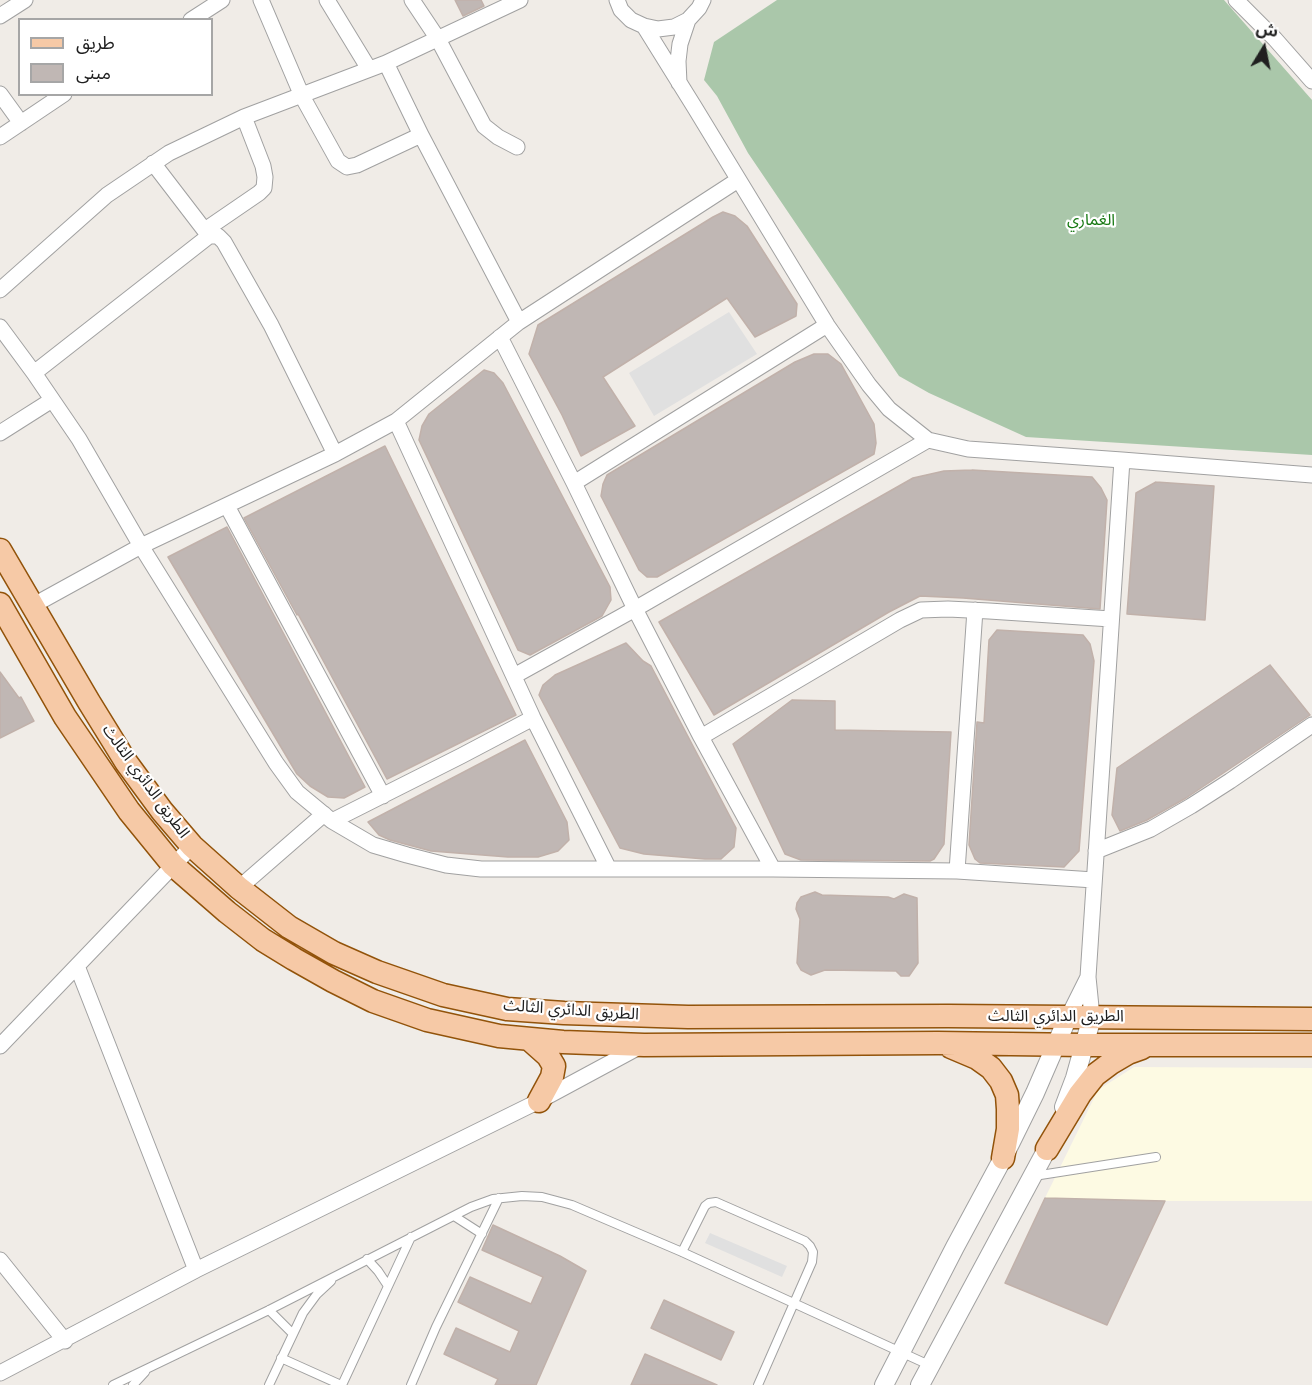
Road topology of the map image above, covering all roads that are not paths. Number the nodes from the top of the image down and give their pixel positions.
1 (25, 0) edge
2 (222, 0) edge
3 (261, 0) edge
4 (327, 0) edge
5 (412, 0) edge
6 (616, 0) edge
7 (717, 0) edge
8 (1236, 0) edge
9 (510, 2) edge
10 (701, 4) edge
11 (0, 16) edge
12 (193, 18) edge
13 (688, 20) junction
14 (644, 27) junction
15 (438, 39) junction
16 (386, 63) junction
17 (369, 69) junction
18 (1312, 81) edge
19 (679, 83) junction
20 (0, 94) edge
21 (61, 96) edge
22 (302, 96) junction
23 (244, 117) junction
24 (21, 123) junction
25 (421, 135) junction
26 (0, 137) edge
27 (517, 147) dead end
28 (153, 163) junction
29 (738, 180) junction
30 (207, 233) junction
31 (0, 290) edge
32 (519, 322) junction
33 (827, 325) junction
34 (0, 327) edge
35 (500, 337) junction
36 (34, 373) junction
37 (52, 400) junction
38 (396, 421) junction
39 (0, 433) edge
40 (928, 440) junction
41 (335, 454) junction
42 (1122, 460) junction
43 (1312, 475) edge
44 (574, 483) junction
45 (227, 506) junction
46 (141, 546) junction
47 (0, 550) edge
48 (0, 604) edge
49 (32, 606) junction
50 (635, 609) junction
51 (975, 610) junction
52 (1111, 619) junction
53 (514, 676) junction
54 (533, 718) junction
55 (1312, 725) edge
56 (701, 736) junction
57 (383, 795) junction
58 (328, 818) junction
59 (192, 846) junction
60 (1096, 851) junction
61 (173, 865) junction
62 (609, 869) junction
63 (773, 869) junction
64 (957, 871) junction
65 (1094, 880) junction
66 (239, 888) junction
67 (77, 966) junction
68 (1088, 977) junction
69 (1068, 1017) junction
70 (1092, 1017) junction
71 (1312, 1019) edge
72 (530, 1040) junction
73 (938, 1043) junction
74 (1056, 1044) junction
75 (644, 1045) junction
76 (1084, 1045) junction
77 (1153, 1045) junction
78 (1312, 1045) edge
79 (0, 1046) edge
80 (539, 1101) junction
81 (1047, 1149) junction
82 (1156, 1157) dead end
83 (1003, 1158) junction
84 (1032, 1176) junction
85 (499, 1198) junction
86 (454, 1216) junction
87 (482, 1234) junction
88 (411, 1237) junction
89 (682, 1252) junction
90 (367, 1259) junction
91 (0, 1260) edge
92 (196, 1270) junction
93 (341, 1272) junction
94 (388, 1286) junction
95 (794, 1304) junction
96 (269, 1310) junction
97 (292, 1333) junction
98 (65, 1341) junction
99 (901, 1353) junction
100 (280, 1358) junction
101 (151, 1366) junction
102 (930, 1366) junction
103 (0, 1373) edge
104 (113, 1385) edge
105 (133, 1385) edge
106 (269, 1385) edge
107 (342, 1385) edge
108 (411, 1385) edge
109 (758, 1385) edge
110 (885, 1385) edge
111 (920, 1385) edge

1 - 11 street
2 - 12 street
3 - 22 street
4 - 17 street
5 - 15 street
6 - 14 street
7 - 10 street
8 - 18 street
9 - 15 street
10 - 13 street
13 - 14 street
13 - 19 street
14 - 19 street
15 - 16 street
15 - 27 street
16 - 17 street
16 - 25 street
17 - 22 street
19 - 29 street
20 - 24 street
21 - 24 street
22 - 23 street
22 - 25 street
23 - 28 street
23 - 30 street
24 - 26 street
25 - 32 street
28 - 30 street
28 - 31 street
29 - 32 street
29 - 33 street
30 - 36 street
30 - 41 street
32 - 35 street
33 - 40 street
33 - 44 street
34 - 36 street
35 - 38 street
35 - 44 street
36 - 37 street
37 - 39 street
37 - 46 street
38 - 41 street
38 - 53 street
40 - 42 street
40 - 50 street
41 - 45 street
42 - 43 street
42 - 52 street
44 - 50 street
45 - 46 street
45 - 57 street
46 - 49 street
46 - 58 street
47 - 49 main road, الطريق الدائري الثالث
48 - 61 main road, الطريق الدائري الثالث
49 - 59 main road, الطريق الدائري الثالث
50 - 53 street
50 - 56 street
51 - 52 street
51 - 56 street
51 - 64 street
52 - 60 street
53 - 54 street
54 - 57 street
54 - 62 street
55 - 60 street
56 - 63 street
57 - 58 street
58 - 62 street
58 - 66 street
59 - 61 street
59 - 66 main road, الطريق الدائري الثالث
60 - 65 street
61 - 67 street
61 - 72 main road, الطريق الدائري الثالث
62 - 63 street
63 - 64 street
64 - 65 street
65 - 68 street
66 - 69 main road, الطريق الدائري الثالث
67 - 79 street
67 - 92 street
68 - 69 street
68 - 70 street
69 - 70 main road, الطريق الدائري الثالث
69 - 74 street
70 - 71 main road, الطريق الدائري الثالث
70 - 76 street
72 - 75 main road, الطريق الدائري الثالث
72 - 80 main road
73 - 74 main road, الطريق الدائري الثالث
73 - 75 main road, الطريق الدائري الثالث
73 - 83 main road
74 - 76 main road, الطريق الدائري الثالث
74 - 83 street
75 - 80 street
76 - 77 main road, الطريق الدائري الثالث
76 - 81 street
77 - 78 main road, الطريق الدائري الثالث
77 - 81 main road
80 - 92 street
81 - 84 street
82 - 84 lane
83 - 99 street
84 - 102 street
85 - 86 lane
85 - 87 lane
85 - 89 lane
86 - 87 lane
86 - 88 lane
87 - 108 lane
88 - 90 lane
88 - 94 lane
89 - 95 lane
89 - 95 lane
90 - 93 lane
90 - 94 lane
91 - 98 street
92 - 98 street
93 - 96 lane
93 - 97 lane
94 - 107 lane
95 - 99 lane
95 - 109 lane
96 - 97 lane
96 - 101 lane
97 - 100 lane
98 - 103 street
99 - 102 lane
99 - 110 street
100 - 106 lane
100 - 107 lane
101 - 104 lane
101 - 105 lane
102 - 111 street

